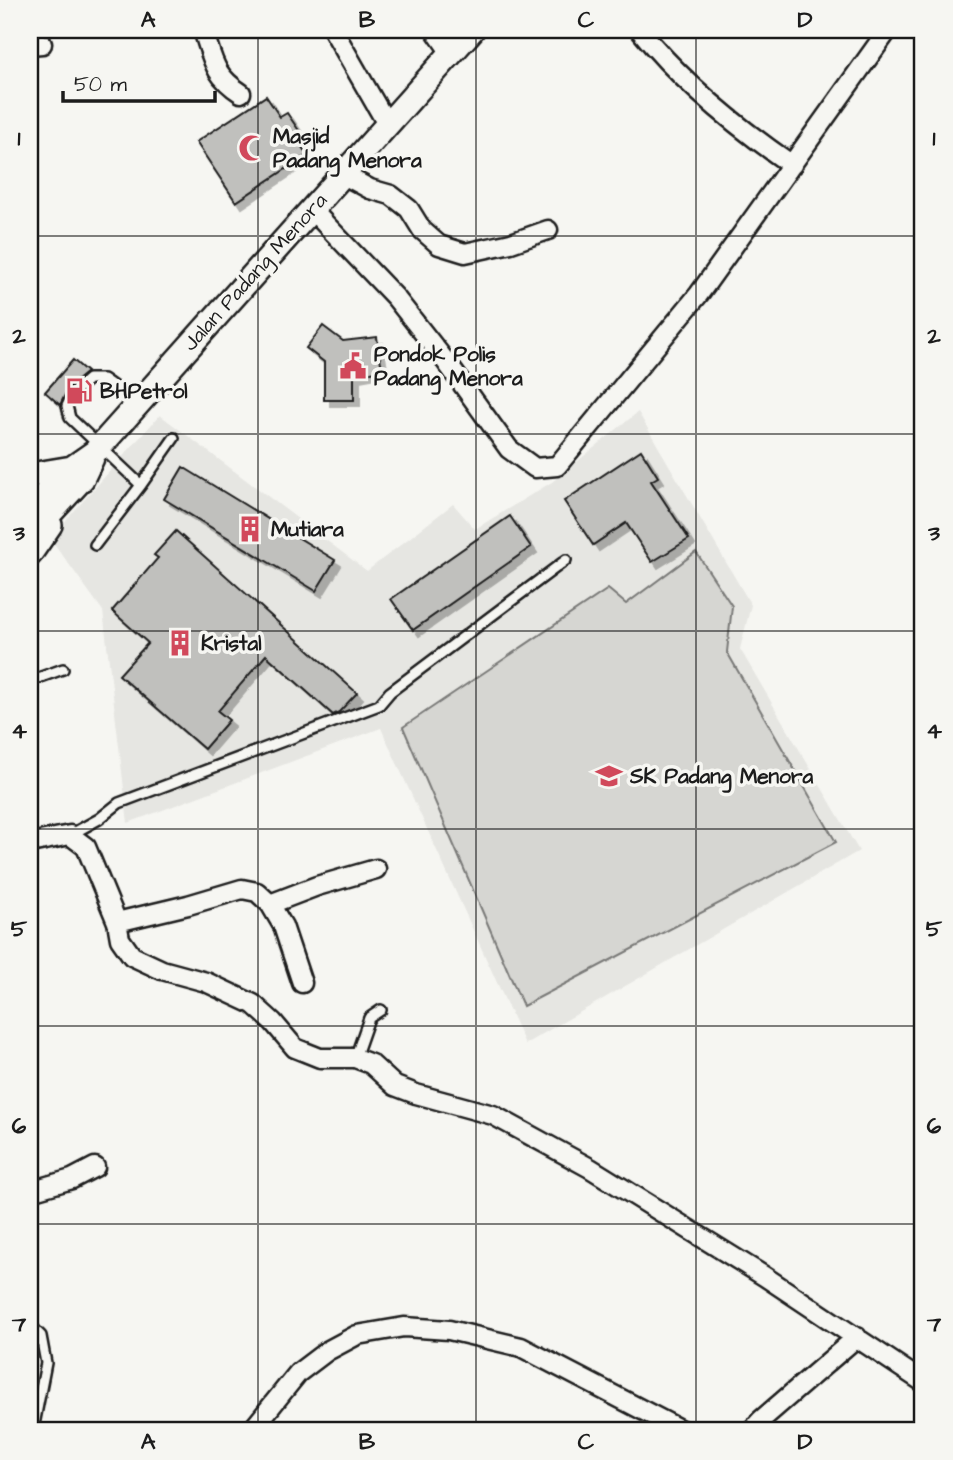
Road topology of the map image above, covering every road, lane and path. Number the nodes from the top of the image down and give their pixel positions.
1 (202, 30) edge
2 (333, 30) edge
3 (435, 30) edge
4 (472, 30) edge
5 (640, 30) edge
6 (888, 30) edge
7 (451, 54) junction
8 (241, 93) dead end
9 (387, 124) junction
10 (792, 165) junction
11 (342, 174) junction
12 (311, 209) junction
13 (548, 230) dead end
14 (138, 404) junction
15 (173, 438) dead end
16 (98, 449) junction
17 (77, 474) junction
18 (30, 475) edge
19 (141, 485) junction
20 (30, 509) edge
21 (30, 535) edge
22 (95, 545) dead end
23 (30, 554) edge
24 (566, 560) dead end
25 (64, 669) dead end
26 (30, 681) edge
27 (71, 835) junction
28 (30, 843) edge
29 (376, 869) dead end
30 (270, 904) junction
31 (117, 922) junction
32 (302, 983) dead end
33 (381, 1010) dead end
34 (355, 1058) junction
35 (94, 1167) dead end
36 (30, 1191) edge
37 (30, 1325) edge
38 (857, 1337) junction
39 (923, 1382) edge
40 (33, 1430) edge
41 (252, 1430) edge
42 (681, 1430) edge
43 (752, 1430) edge

1 - 8 street
2 - 9 street
3 - 7 street
4 - 7 main road, Jalan Padang Menora
5 - 10 street
6 - 10 street
7 - 9 main road, Jalan Padang Menora
9 - 11 main road, Jalan Padang Menora
10 - 12 street
11 - 12 main road, Jalan Padang Menora
11 - 13 street
12 - 14 main road, Jalan Padang Menora
14 - 16 main road, Jalan Padang Menora
14 - 16 lane
15 - 19 lane
16 - 17 main road, Jalan Padang Menora
16 - 19 lane
17 - 18 main road
17 - 20 main road, Jalan Padang Menora
17 - 21 main road, Jalan Padang Menora
17 - 23 main road
19 - 22 lane
24 - 27 lane
25 - 26 lane
27 - 28 street
27 - 31 street
29 - 30 street
30 - 31 street
30 - 32 street
31 - 34 street
33 - 34 lane
34 - 38 street
35 - 36 street
37 - 40 lane
38 - 39 street
38 - 43 street
41 - 42 street

